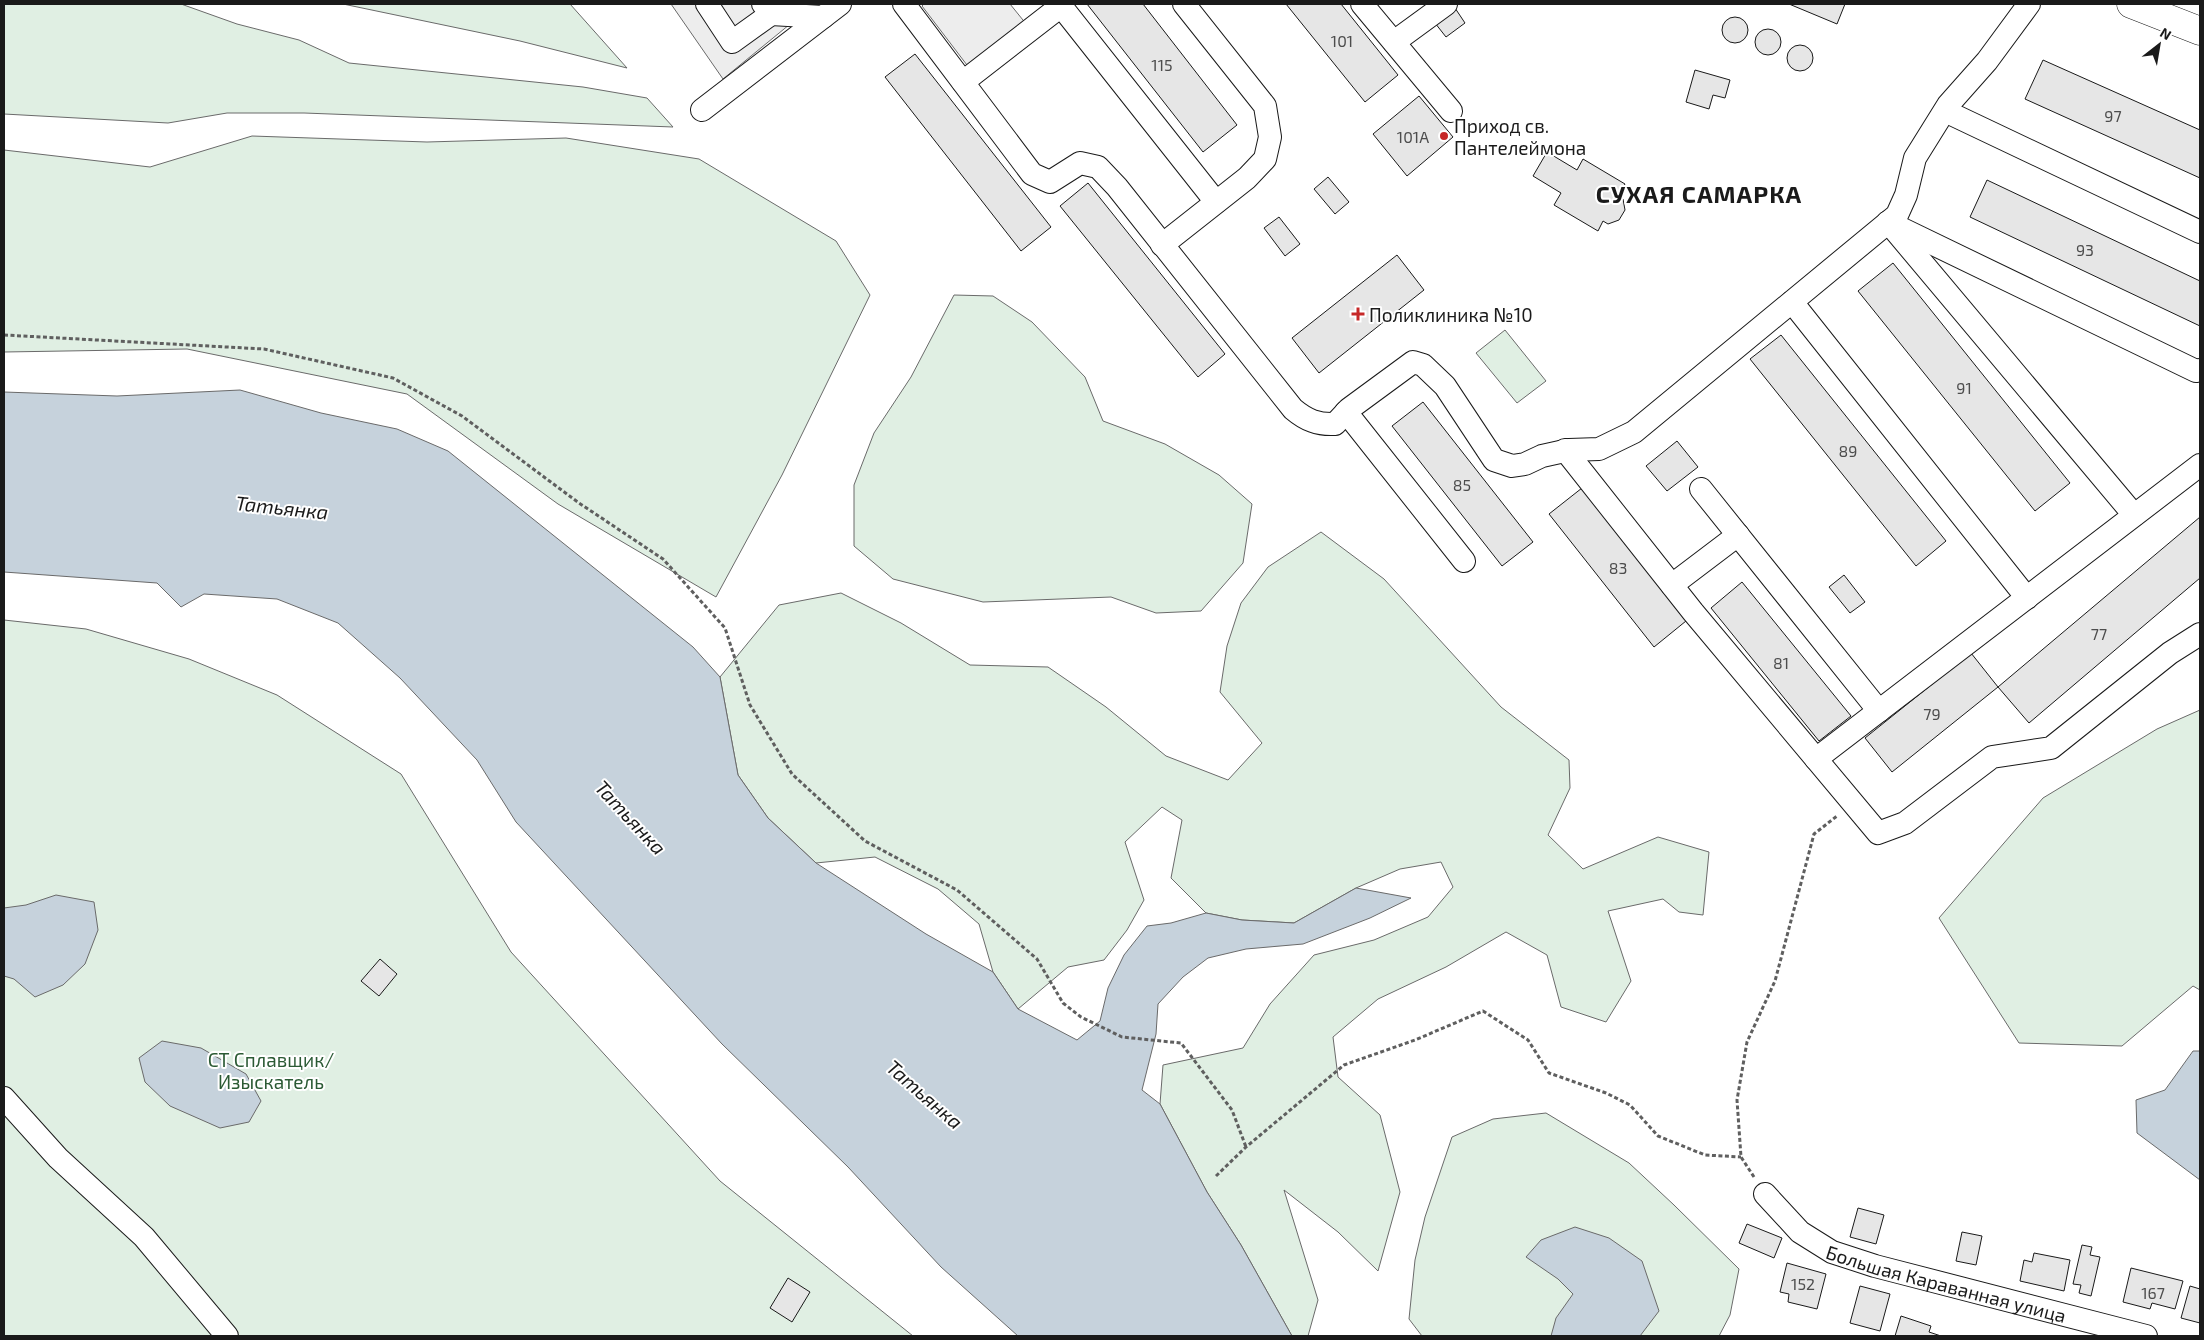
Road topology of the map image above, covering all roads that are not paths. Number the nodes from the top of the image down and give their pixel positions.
1 (707, 4) edge
2 (840, 4) edge
3 (904, 4) edge
4 (1184, 4) edge
5 (1362, 4) edge
6 (1446, 4) edge
7 (2029, 4) edge
8 (2131, 4) edge
9 (767, 9) edge
10 (817, 11) edge
11 (2200, 31) edge
12 (1394, 42) junction
13 (963, 82) junction
14 (702, 110) dead end
15 (1451, 111) dead end
16 (1945, 112) junction
17 (1216, 202) junction
18 (1888, 222) junction
19 (2200, 232) edge
20 (1162, 245) junction
21 (1792, 302) junction
22 (2200, 370) edge
23 (1346, 412) junction
24 (1565, 450) junction
25 (2200, 465) edge
26 (1701, 489) dead end
27 (2134, 515) junction
28 (1738, 535) junction
29 (1464, 561) dead end
30 (1672, 585) junction
31 (2026, 598) junction
32 (2200, 634) edge
33 (1879, 711) junction
34 (1816, 759) junction
35 (4, 1098) edge
36 (1766, 1194) road end
37 (227, 1336) edge
38 (2146, 1336) edge

1 - 9 street
2 - 10 street
3 - 13 street
4 - 17 street
5 - 12 street
6 - 12 street
7 - 16 street
8 - 11 main road
9 - 10 street
10 - 14 street
12 - 15 street
13 - 17 street
13 - 20 street
16 - 18 street
16 - 19 street
17 - 20 street
18 - 21 street
18 - 22 street
18 - 27 street
20 - 23 street
21 - 24 street
21 - 31 street
23 - 24 street
23 - 29 street
24 - 30 street
25 - 27 street
26 - 28 street
27 - 31 street
28 - 30 street
28 - 33 street
30 - 34 street
31 - 33 street
32 - 34 street
33 - 34 street
35 - 37 street
36 - 38 street, Большая Караванная улица

